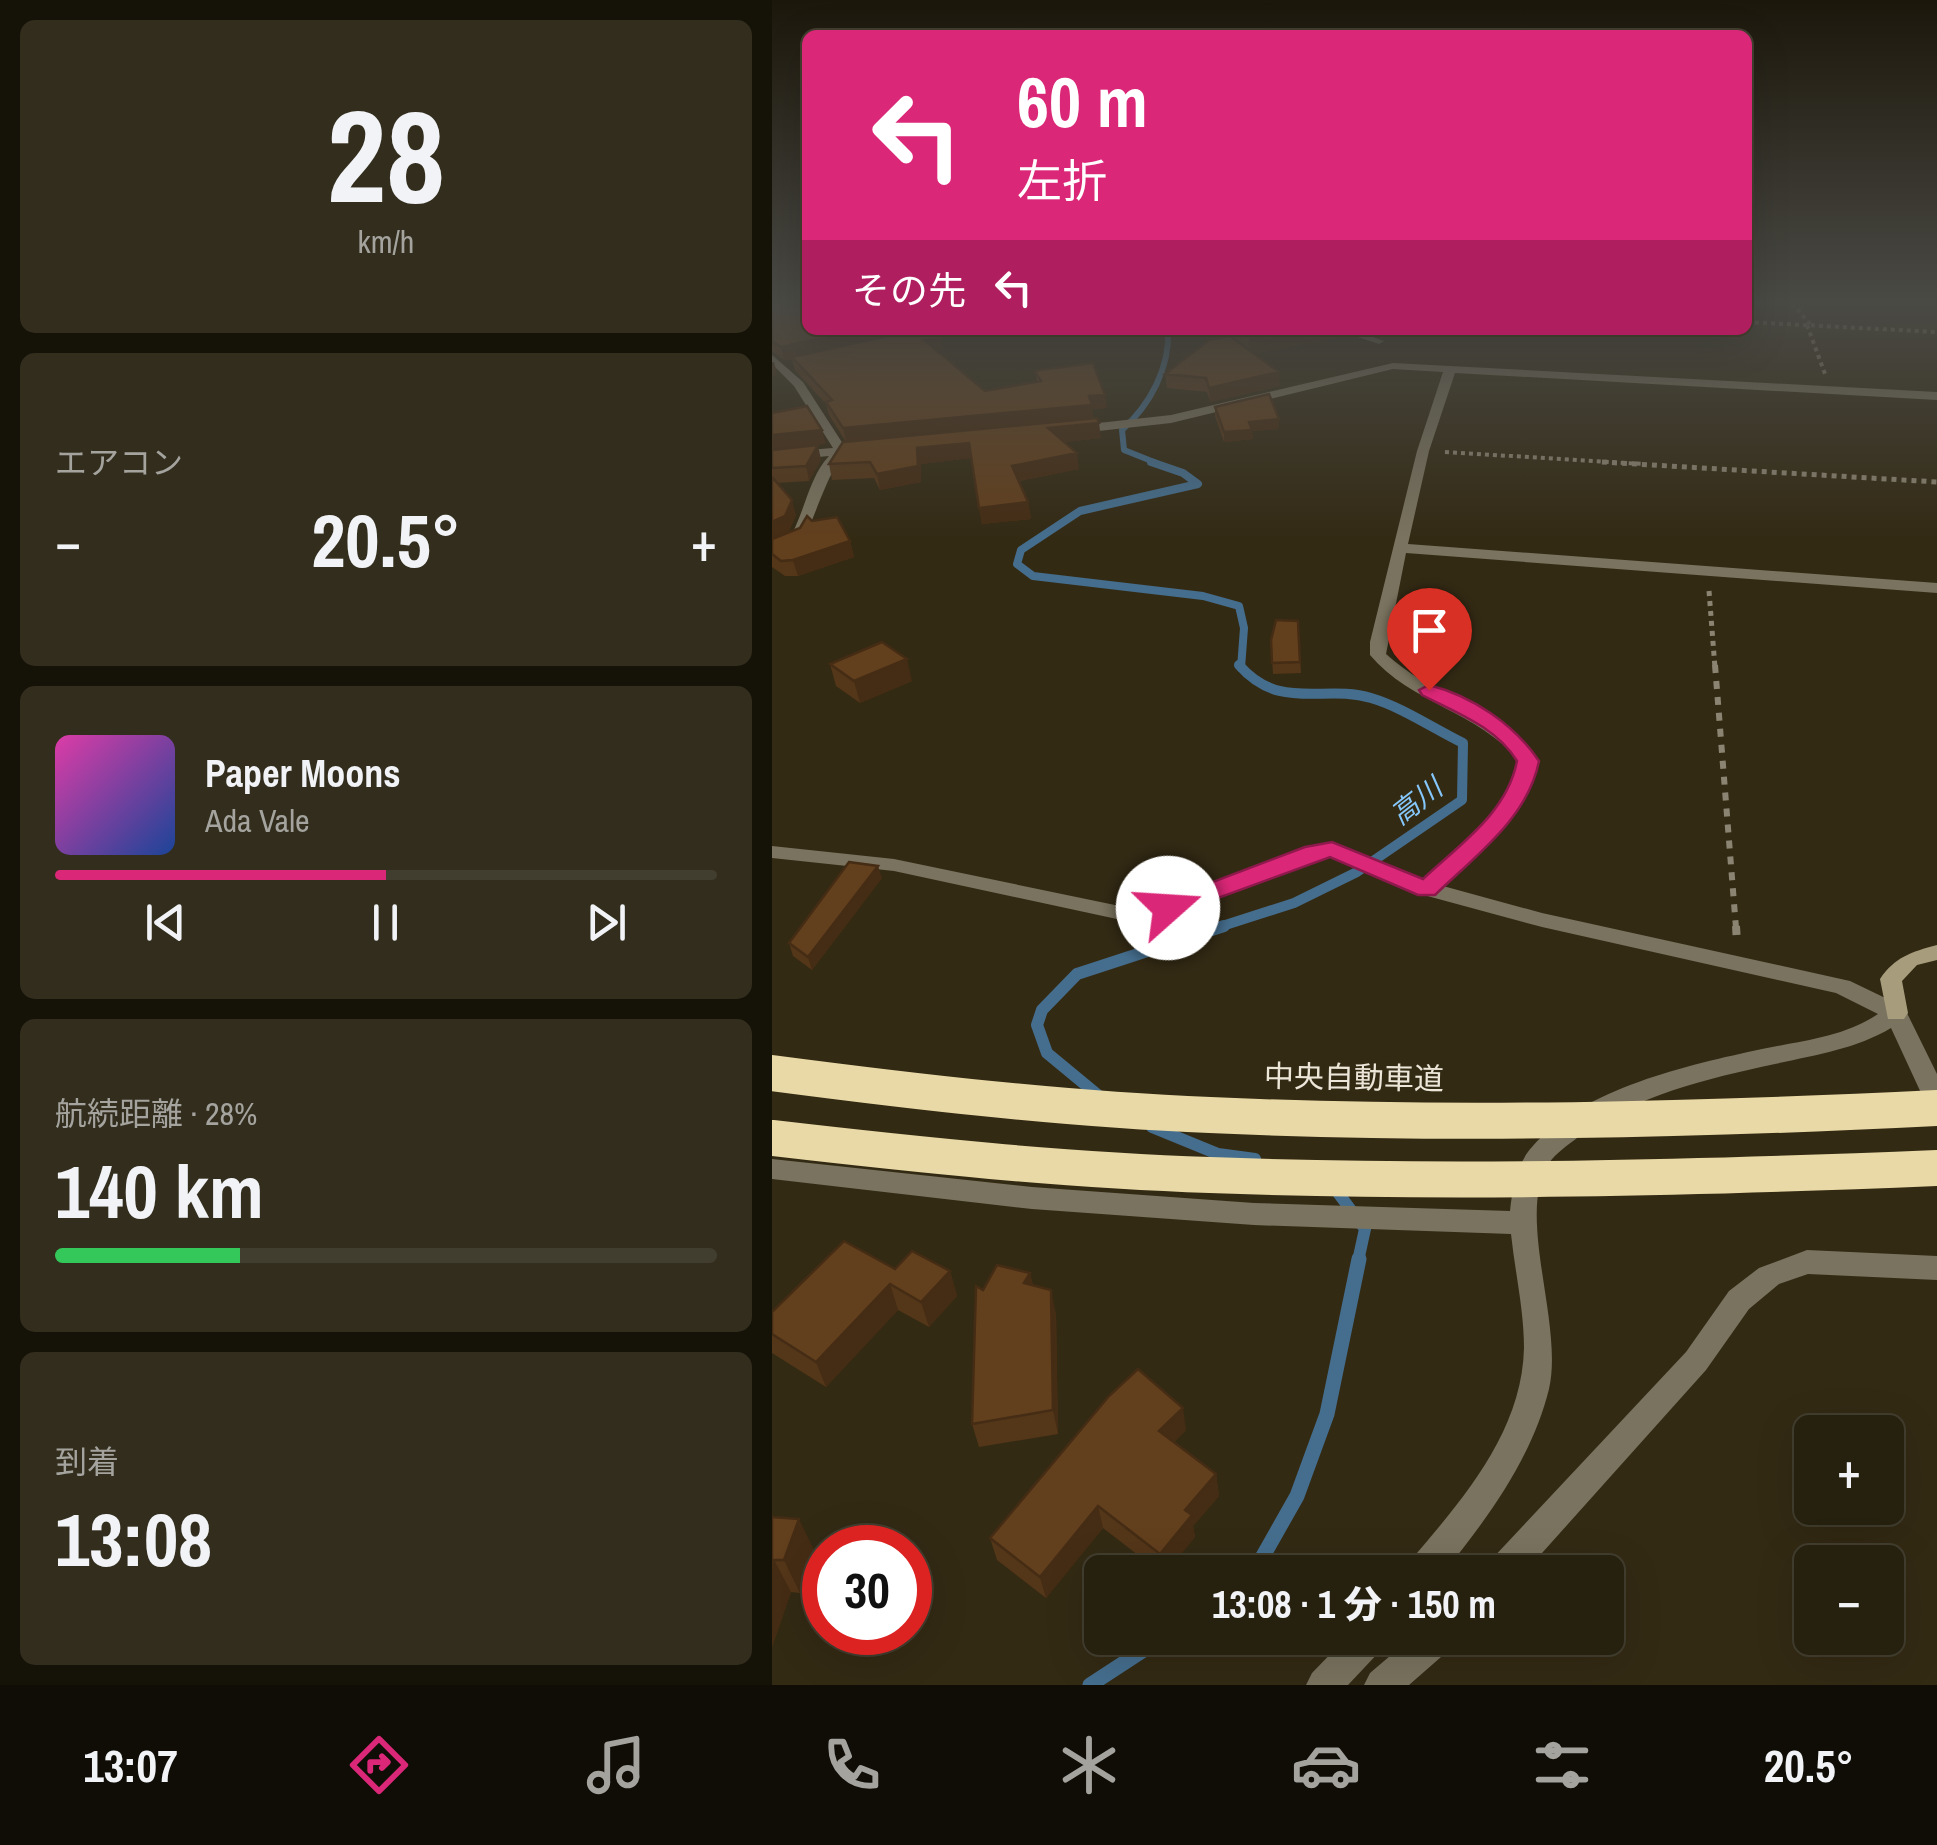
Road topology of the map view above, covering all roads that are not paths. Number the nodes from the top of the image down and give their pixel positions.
1 (797, 382) edge
2 (1325, 382) edge
3 (1446, 382) edge
4 (1683, 382) edge
5 (1936, 396) edge
6 (1056, 432) edge
7 (880, 447) edge
8 (841, 451) junction
9 (772, 457) edge
10 (772, 548) edge
11 (1403, 548) junction
12 (1936, 588) edge
13 (772, 852) edge
14 (1418, 885) junction
15 (1936, 952) edge
16 (1896, 1013) junction
17 (772, 1072) edge
18 (1936, 1104) edge
19 (772, 1138) edge
20 (1936, 1168) edge
21 (772, 1169) edge
22 (1524, 1223) junction
23 (1936, 1268) edge
24 (1435, 1555) edge
25 (1519, 1555) edge
26 (1353, 1655) edge
27 (1418, 1655) edge
28 (1324, 1685) edge
29 (1382, 1685) edge

1 - 8 street
2 - 6 street
3 - 11 street
4 - 5 street
7 - 8 street
8 - 9 street
8 - 10 street
11 - 12 street
11 - 14 street
13 - 14 street
14 - 16 street
15 - 16 street
16 - 18 street
16 - 22 street
17 - 18 highway, 中央自動車道, bridge
19 - 20 highway, bridge
21 - 22 street
22 - 24 street
23 - 25 street
26 - 28 street
27 - 29 street

